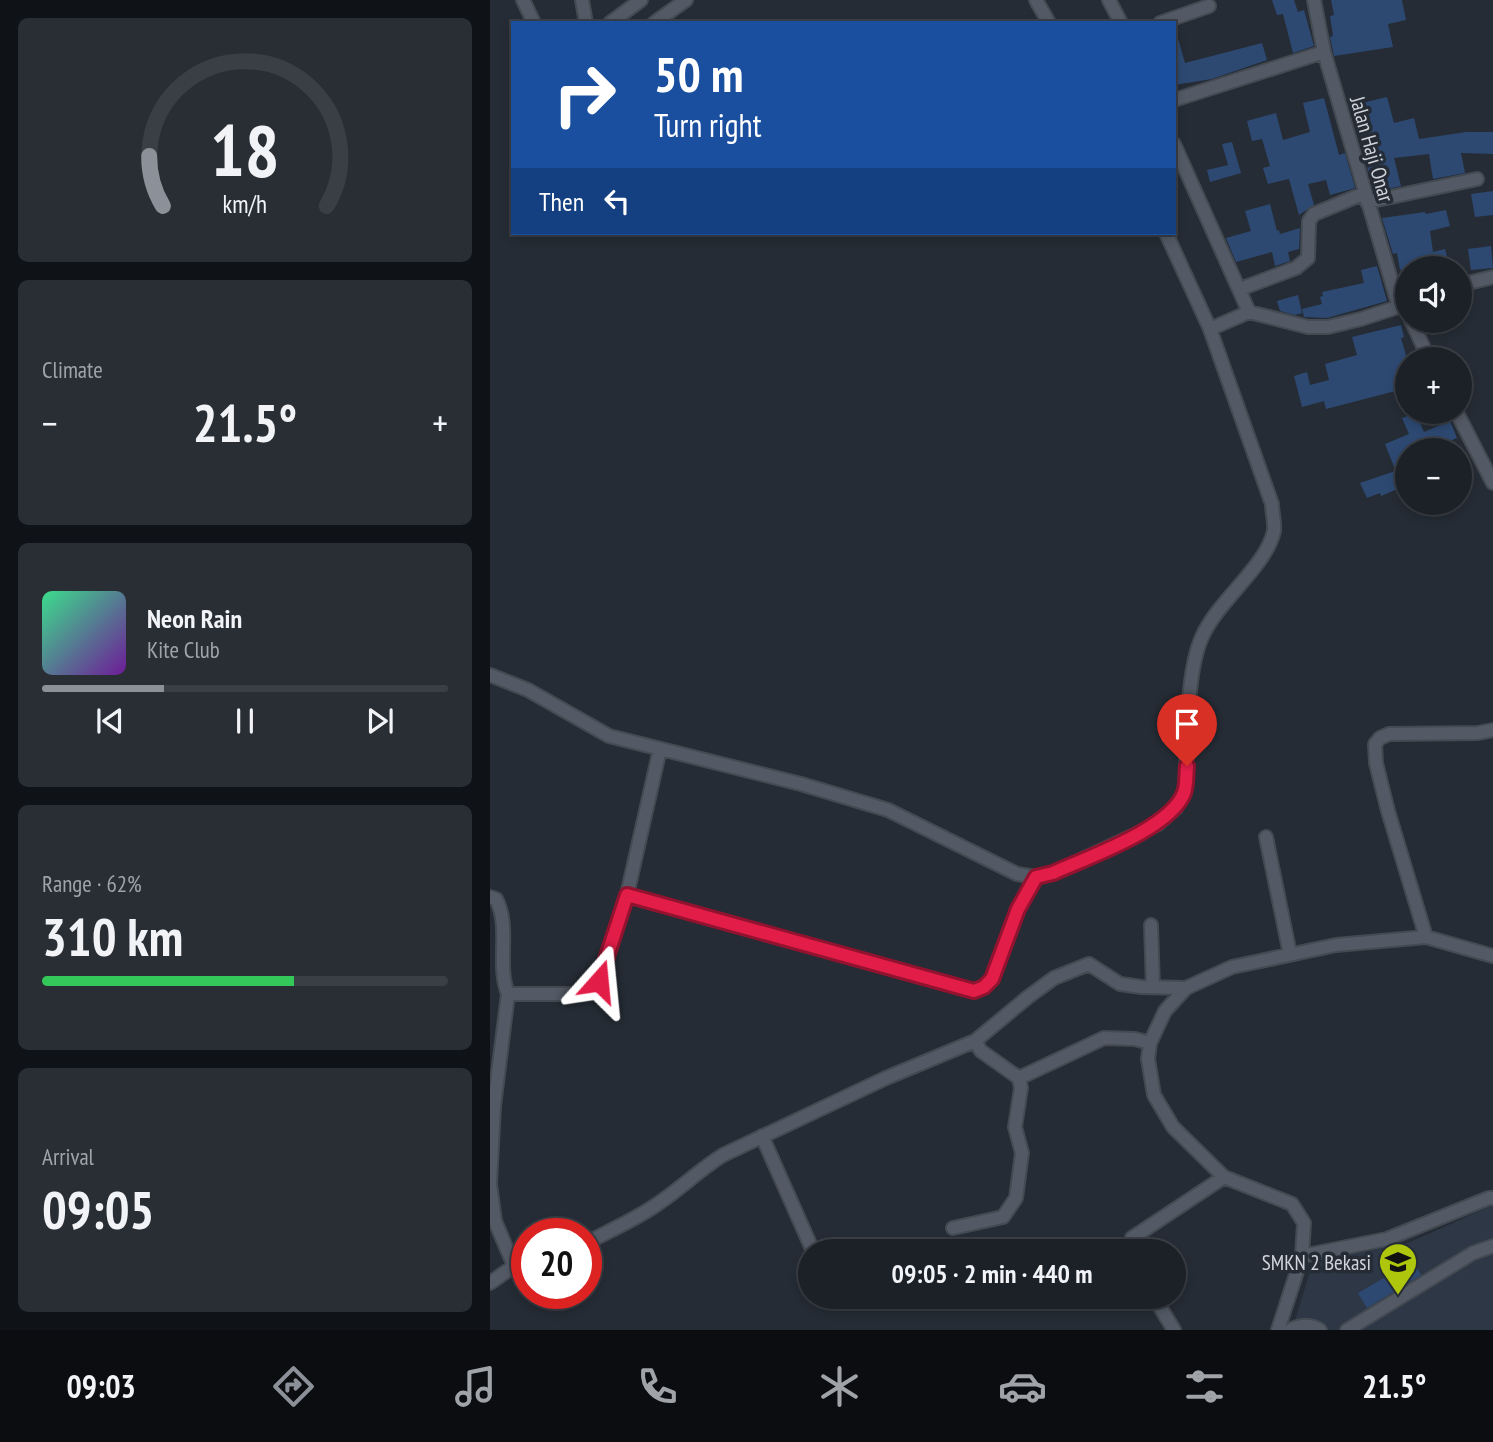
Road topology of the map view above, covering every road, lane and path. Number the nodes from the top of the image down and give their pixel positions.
1 (523, 0) edge
2 (582, 0) edge
3 (641, 0) edge
4 (686, 0) edge
5 (1036, 0) edge
6 (1109, 0) edge
7 (1314, 0) edge
8 (1209, 5) dead end
9 (533, 21) edge
10 (586, 21) edge
11 (613, 21) edge
12 (657, 21) edge
13 (1048, 21) edge
14 (1120, 21) edge
15 (1165, 21) edge
16 (1324, 52) junction
17 (1176, 99) edge
18 (1176, 148) edge
19 (1476, 179) dead end
20 (1366, 198) junction
21 (1167, 235) edge
22 (1493, 277) edge
23 (1395, 280) edge
24 (1472, 282) edge
25 (1240, 289) junction
26 (1395, 309) edge
27 (1249, 312) junction
28 (1210, 328) junction
29 (1462, 424) edge
30 (1493, 483) edge
31 (490, 675) edge
32 (1493, 730) edge
33 (660, 749) junction
34 (1266, 837) dead end
35 (1036, 877) junction
36 (627, 895) junction
37 (490, 897) edge
38 (1152, 925) dead end
39 (1426, 937) junction
40 (1290, 954) junction
41 (1493, 956) edge
42 (1153, 987) junction
43 (1186, 988) junction
44 (508, 994) junction
45 (975, 1041) junction
46 (1150, 1043) junction
47 (1018, 1078) junction
48 (762, 1136) junction
49 (1224, 1177) junction
50 (490, 1184) edge
51 (1493, 1198) edge
52 (953, 1228) dead end
53 (602, 1235) edge
54 (808, 1239) edge
55 (1132, 1239) edge
56 (1493, 1246) edge
57 (511, 1248) edge
58 (1302, 1256) junction
59 (511, 1271) edge
60 (490, 1283) edge
61 (1161, 1309) edge
62 (1174, 1330) edge
63 (1278, 1330) edge
64 (1290, 1330) edge
65 (1320, 1330) edge
66 (1347, 1330) edge

1 - 9 street
2 - 10 street
3 - 11 street
4 - 12 street
5 - 13 street
6 - 14 street
7 - 16 street, Jalan Haji Onar
8 - 15 street
16 - 17 street
16 - 20 street, Jalan Haji Onar
18 - 25 street
19 - 20 street
20 - 23 street, Jalan Haji Onar
20 - 25 street
21 - 28 street
22 - 24 street
25 - 27 street
26 - 27 street
27 - 28 street
28 - 35 street
29 - 30 street
31 - 33 street
32 - 39 street
33 - 35 street
33 - 36 street
34 - 40 street
35 - 36 street
36 - 44 street
37 - 44 street
38 - 42 street
39 - 40 street
39 - 41 street
40 - 43 street
42 - 43 street
42 - 45 street
43 - 46 street
44 - 50 street
45 - 47 street
45 - 48 street
46 - 47 street
46 - 49 street
47 - 52 street
48 - 53 street
48 - 54 street
49 - 55 street
49 - 58 street
50 - 57 street
51 - 58 street
56 - 66 street
58 - 63 street
59 - 60 street
61 - 62 street
64 - 65 street

